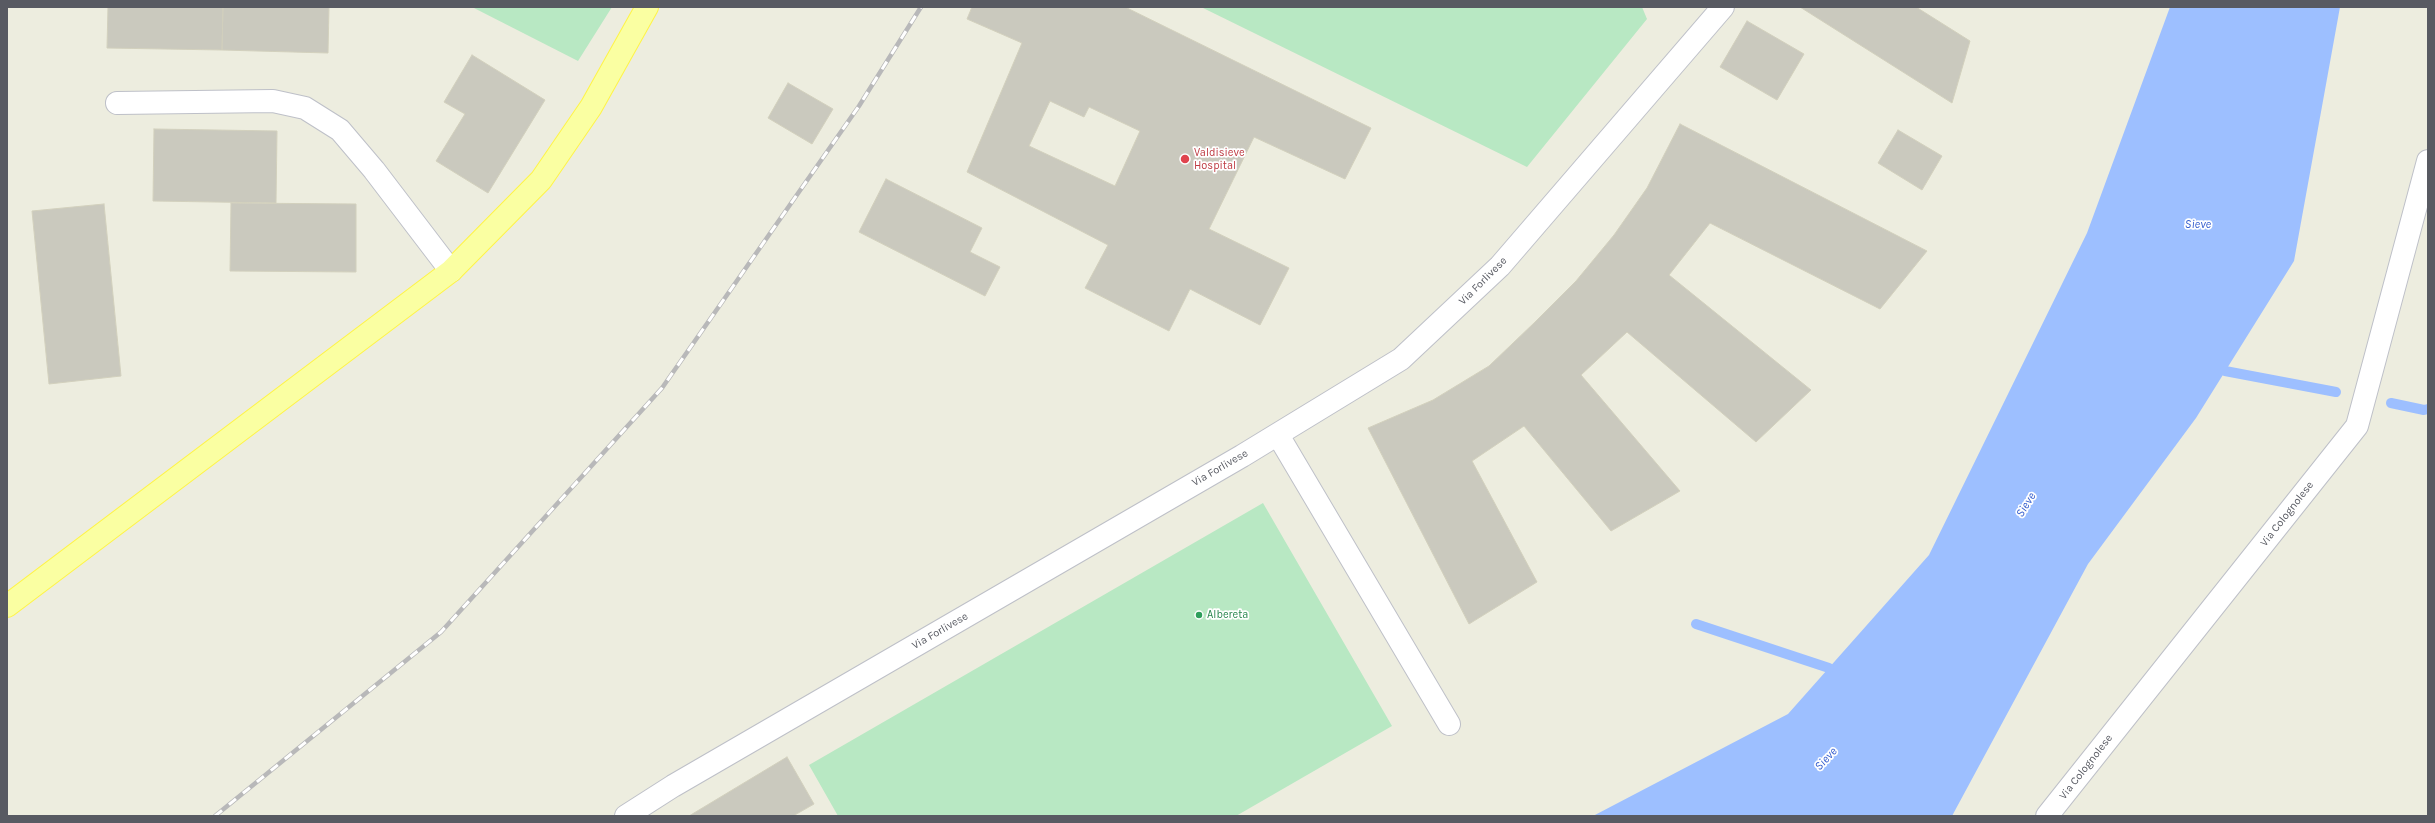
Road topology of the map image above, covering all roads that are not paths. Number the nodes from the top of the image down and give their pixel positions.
1 (647, 7) edge
2 (1721, 7) edge
3 (117, 103) dead end
4 (2428, 161) edge
5 (451, 271) junction
6 (1278, 435) junction
7 (7, 606) edge
8 (1449, 724) dead end
9 (626, 816) edge
10 (2047, 816) edge

1 - 5 main road
2 - 6 street, Via Forlivese
3 - 5 street
4 - 10 street, Via Colognolese
5 - 7 main road
6 - 8 street
6 - 9 street, Via Forlivese

